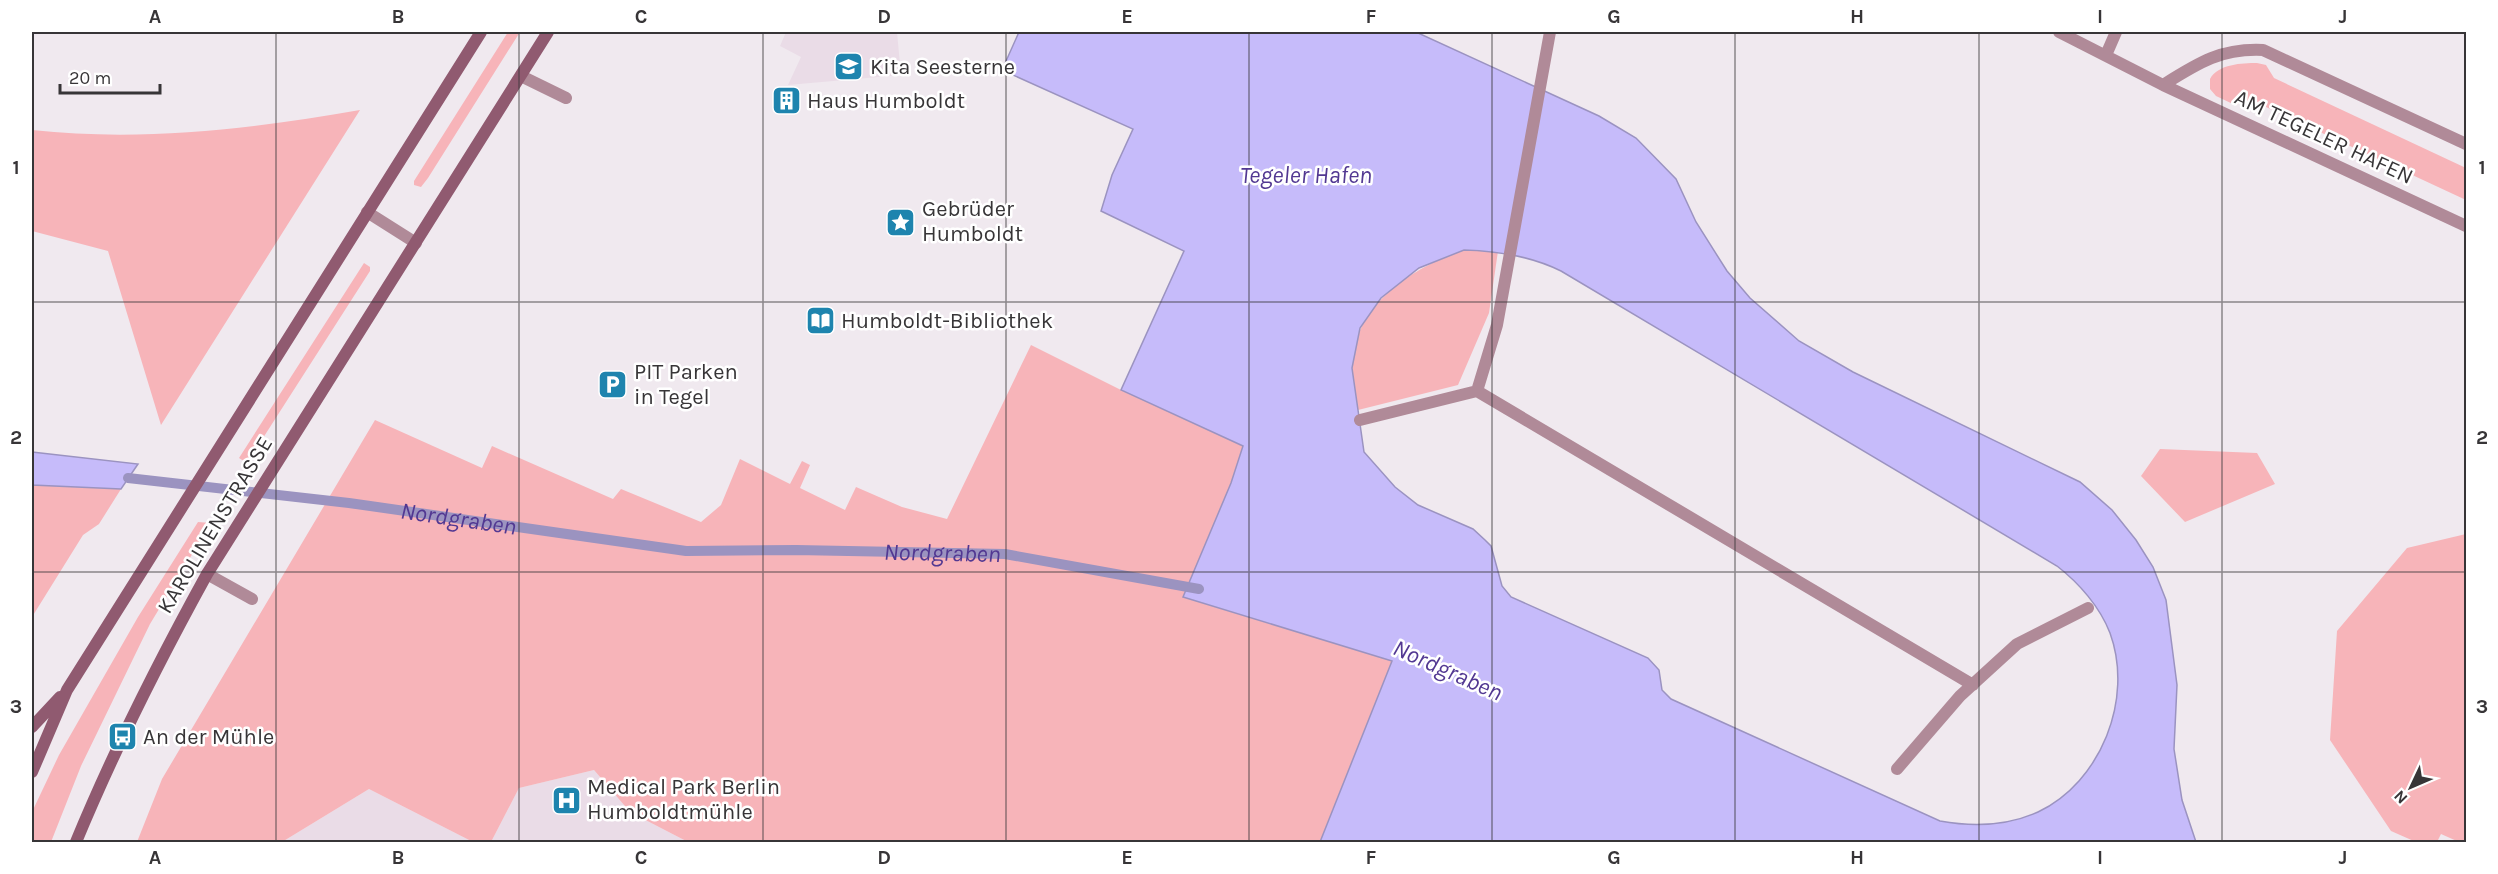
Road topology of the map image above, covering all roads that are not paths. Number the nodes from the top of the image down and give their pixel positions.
1 (481, 32) edge
2 (548, 32) edge
3 (1550, 32) edge
4 (2059, 32) edge
5 (2116, 32) edge
6 (2106, 55) junction
7 (521, 76) junction
8 (2163, 85) junction
9 (566, 98) dead end
10 (2466, 144) edge
11 (367, 212) junction
12 (2466, 226) edge
13 (416, 243) junction
14 (1477, 391) junction
15 (1360, 420) dead end
16 (207, 574) junction
17 (252, 599) dead end
18 (2088, 608) dead end
19 (1973, 685) junction
20 (67, 690) junction
21 (32, 727) edge
22 (1898, 769) dead end
23 (32, 771) edge
24 (76, 843) edge

1 - 11 main road, KAROLINENSTRASSE
2 - 7 main road, KAROLINENSTRASSE
3 - 14 street
4 - 6 street, AM TEGELER HAFEN
5 - 6 street
6 - 8 street, AM TEGELER HAFEN
7 - 9 street
7 - 13 main road, KAROLINENSTRASSE
8 - 10 street
8 - 12 street, AM TEGELER HAFEN
11 - 13 street
11 - 20 main road, KAROLINENSTRASSE
13 - 16 main road, KAROLINENSTRASSE
14 - 15 street
14 - 19 street
16 - 17 street
16 - 24 main road, KAROLINENSTRASSE
18 - 19 street
19 - 22 street
20 - 21 main road
20 - 23 main road, KAROLINENSTRASSE

